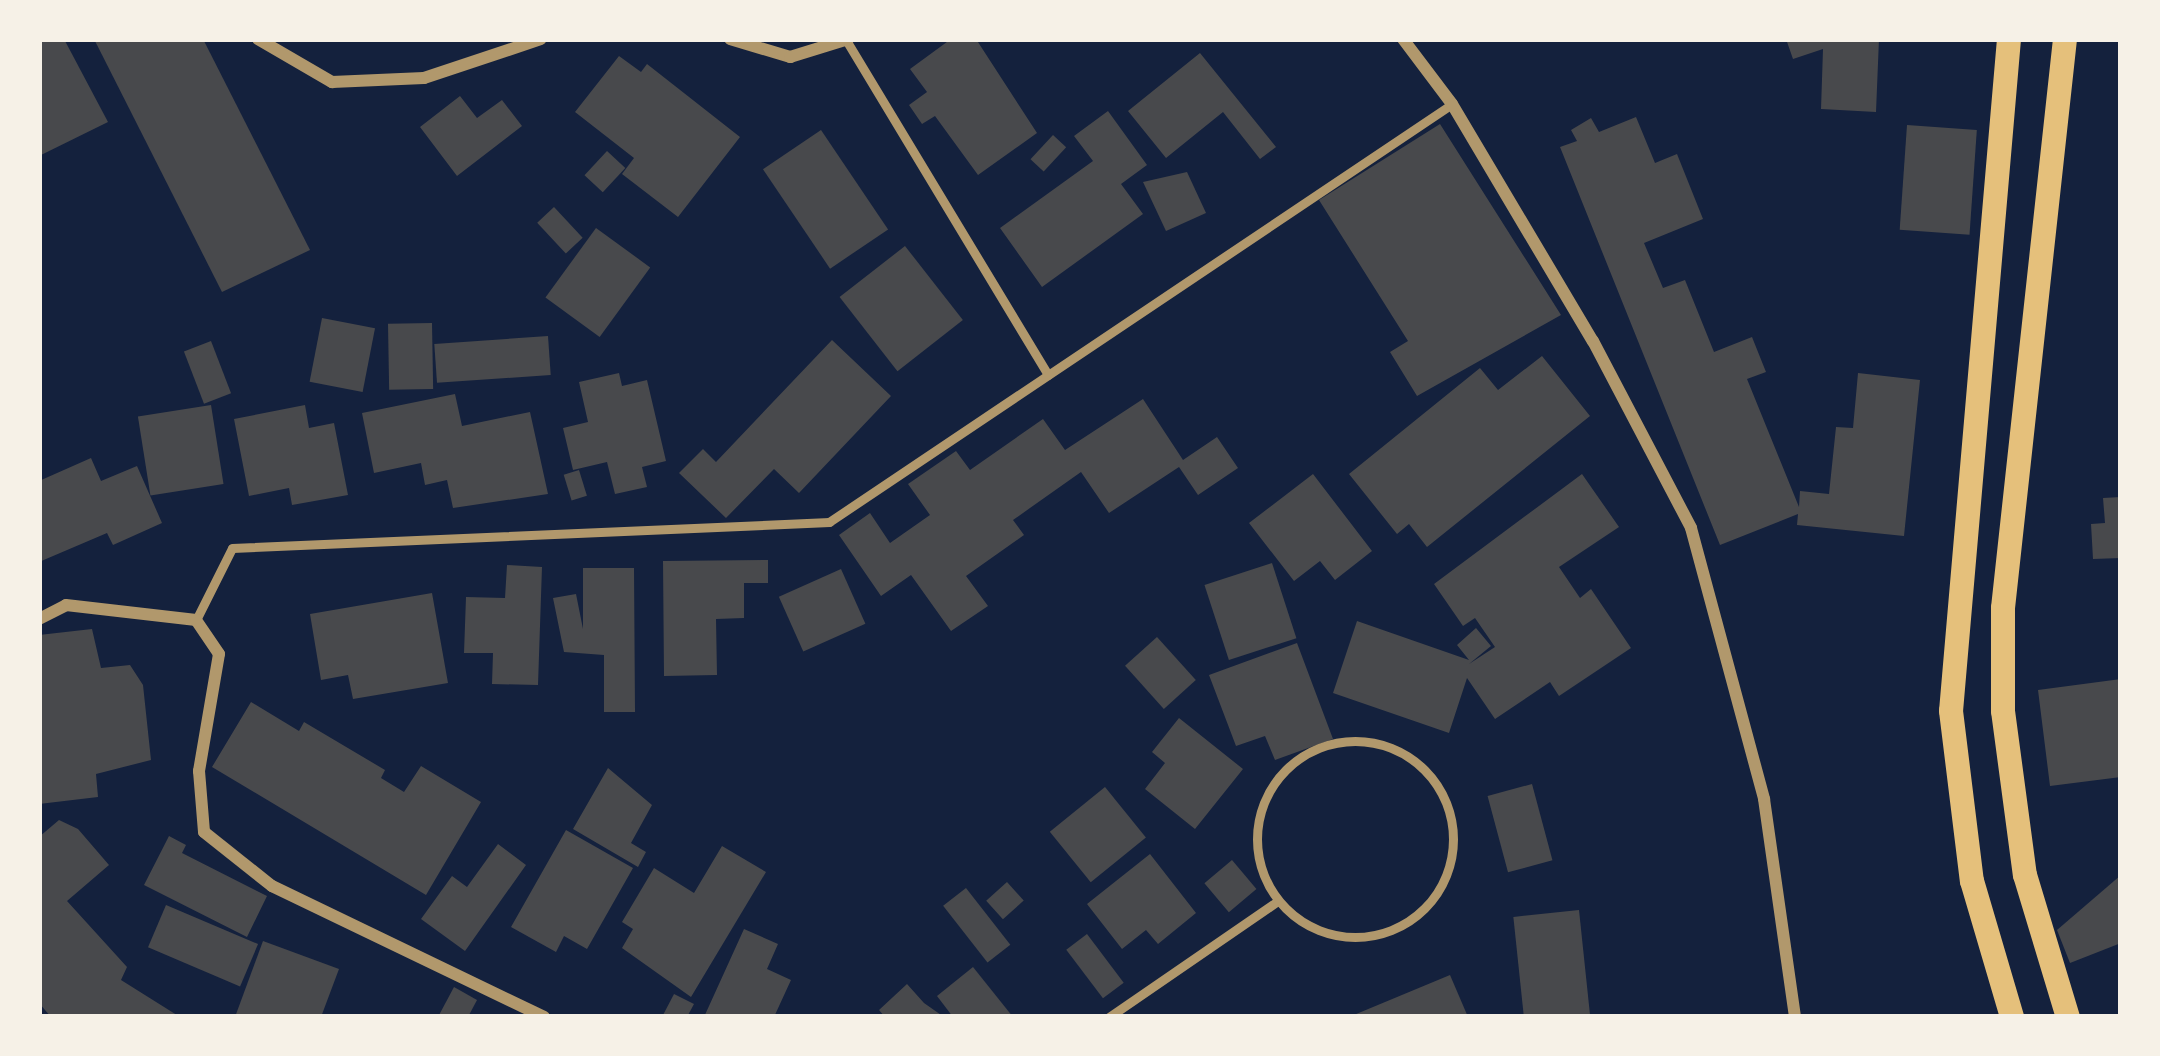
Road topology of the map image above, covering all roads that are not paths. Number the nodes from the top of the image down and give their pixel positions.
1 (258, 39) edge
2 (542, 39) edge
3 (730, 39) edge
4 (847, 39) edge
5 (1402, 39) edge
6 (2009, 39) edge
7 (2065, 39) edge
8 (1452, 104) junction
9 (1048, 375) junction
10 (39, 619) edge
11 (196, 620) junction
12 (1278, 901) junction
13 (544, 1017) edge
14 (1109, 1017) edge
15 (1795, 1017) edge
16 (2012, 1017) edge
17 (2068, 1017) edge

1 - 2 street
3 - 4 street
4 - 9 lane
5 - 8 street
6 - 16 main road
7 - 17 main road
8 - 9 lane
8 - 15 street
9 - 11 lane
10 - 11 street
11 - 13 street
12 - 12 lane
12 - 14 lane

